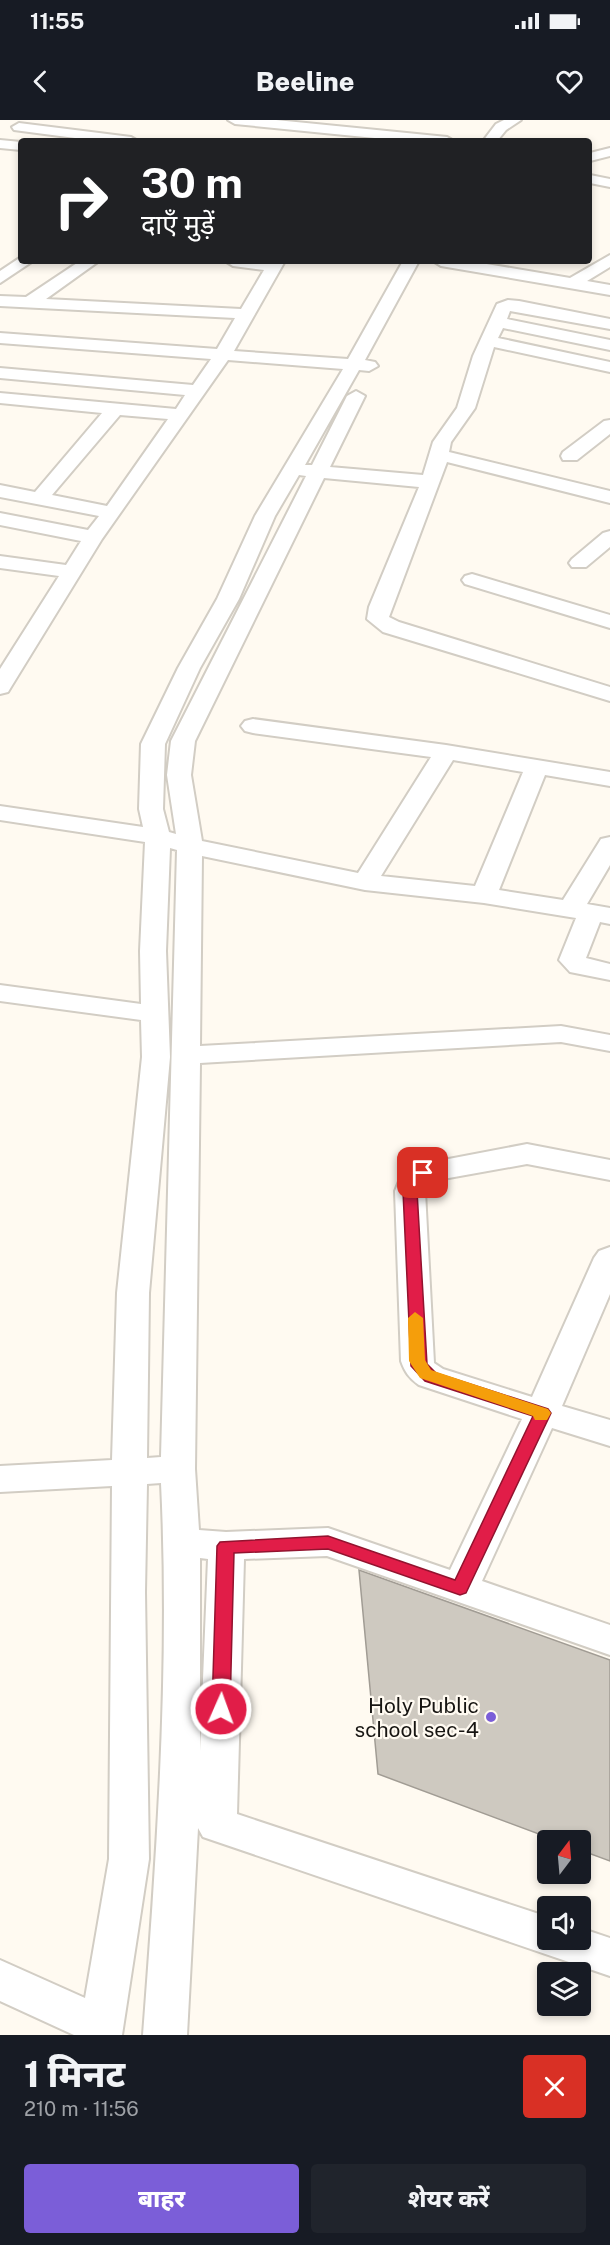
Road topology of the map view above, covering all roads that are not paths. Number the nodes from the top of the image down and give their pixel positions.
1 (236, 120) edge
2 (496, 120) edge
3 (514, 120) edge
4 (25, 123) edge
5 (0, 136) edge
6 (113, 138) edge
7 (417, 138) edge
8 (484, 138) edge
9 (0, 144) edge
10 (18, 146) edge
11 (610, 152) edge
12 (592, 156) edge
13 (592, 179) edge
14 (610, 183) edge
15 (0, 258) edge
16 (18, 260) edge
17 (610, 260) edge
18 (19, 264) edge
19 (87, 264) edge
20 (275, 264) edge
21 (410, 264) edge
22 (424, 264) edge
23 (459, 264) edge
24 (0, 278) edge
25 (573, 283) junction
26 (610, 290) edge
27 (0, 300) edge
28 (30, 302) junction
29 (246, 314) junction
30 (497, 322) junction
31 (610, 324) edge
32 (0, 338) edge
33 (489, 341) junction
34 (610, 345) edge
35 (222, 356) junction
36 (362, 366) junction
37 (610, 367) edge
38 (0, 373) edge
39 (196, 391) junction
40 (0, 398) edge
41 (115, 409) junction
42 (180, 414) junction
43 (610, 425) edge
44 (439, 455) junction
45 (570, 456) dead end
46 (304, 471) junction
47 (432, 478) junction
48 (0, 491) edge
49 (610, 496) edge
50 (39, 500) junction
51 (112, 513) junction
52 (0, 519) edge
53 (93, 537) junction
54 (610, 537) edge
55 (1, 563) edge
56 (579, 563) dead end
57 (72, 572) junction
58 (472, 580) dead end
59 (610, 622) edge
60 (0, 687) edge
61 (610, 694) edge
62 (253, 726) dead end
63 (446, 752) junction
64 (537, 767) junction
65 (610, 779) edge
66 (0, 813) edge
67 (158, 837) junction
68 (610, 844) edge
69 (190, 846) junction
70 (365, 882) junction
71 (484, 895) junction
72 (590, 913) edge
73 (610, 972) edge
74 (0, 993) edge
75 (155, 1014) junction
76 (610, 1043) edge
77 (186, 1055) junction
78 (610, 1170) edge
79 (610, 1258) edge
80 (543, 1413) junction
81 (610, 1433) edge
82 (178, 1468) junction
83 (131, 1470) junction
84 (0, 1479) edge
85 (182, 1543) junction
86 (226, 1546) junction
87 (460, 1588) junction
88 (610, 1640) edge
89 (537, 1932) edge
90 (586, 1950) edge
91 (610, 1958) edge
92 (0, 1980) edge
93 (100, 2031) edge
94 (165, 2035) edge

1 - 7 street
2 - 8 street
3 - 8 street
4 - 5 street
4 - 6 street
9 - 10 street
11 - 12 street
13 - 14 street
15 - 16 street
17 - 25 street
18 - 24 street
19 - 28 street
20 - 29 street
21 - 36 street
22 - 36 street
23 - 25 street
25 - 26 street
27 - 28 street
28 - 29 street
29 - 35 street
30 - 31 street
30 - 33 street
30 - 34 street
32 - 35 street
33 - 37 street
33 - 44 street
35 - 36 street
35 - 39 street
36 - 46 street
38 - 39 street
39 - 42 street
40 - 41 street
41 - 42 street
41 - 50 street
42 - 51 street
43 - 45 street
44 - 47 street
44 - 49 street
46 - 47 street
46 - 67 street
46 - 69 street
47 - 61 street
48 - 50 street
50 - 51 street
51 - 53 street
52 - 53 street
53 - 57 street
54 - 56 street
55 - 57 street
57 - 60 street
58 - 59 street
62 - 63 street
63 - 64 street
63 - 70 street
64 - 65 street
64 - 71 street
66 - 67 street
67 - 69 street
67 - 75 street
68 - 72 street
69 - 70 street
69 - 77 street
70 - 71 street
71 - 72 street
72 - 73 street
74 - 75 street
75 - 83 street
76 - 77 street
77 - 82 street
78 - 80 street
79 - 80 street
80 - 81 street
80 - 87 street
82 - 83 street
82 - 85 street
83 - 84 street
83 - 93 street
85 - 86 street
85 - 94 street
86 - 87 street
86 - 89 street
87 - 88 street
90 - 91 street
92 - 93 street

